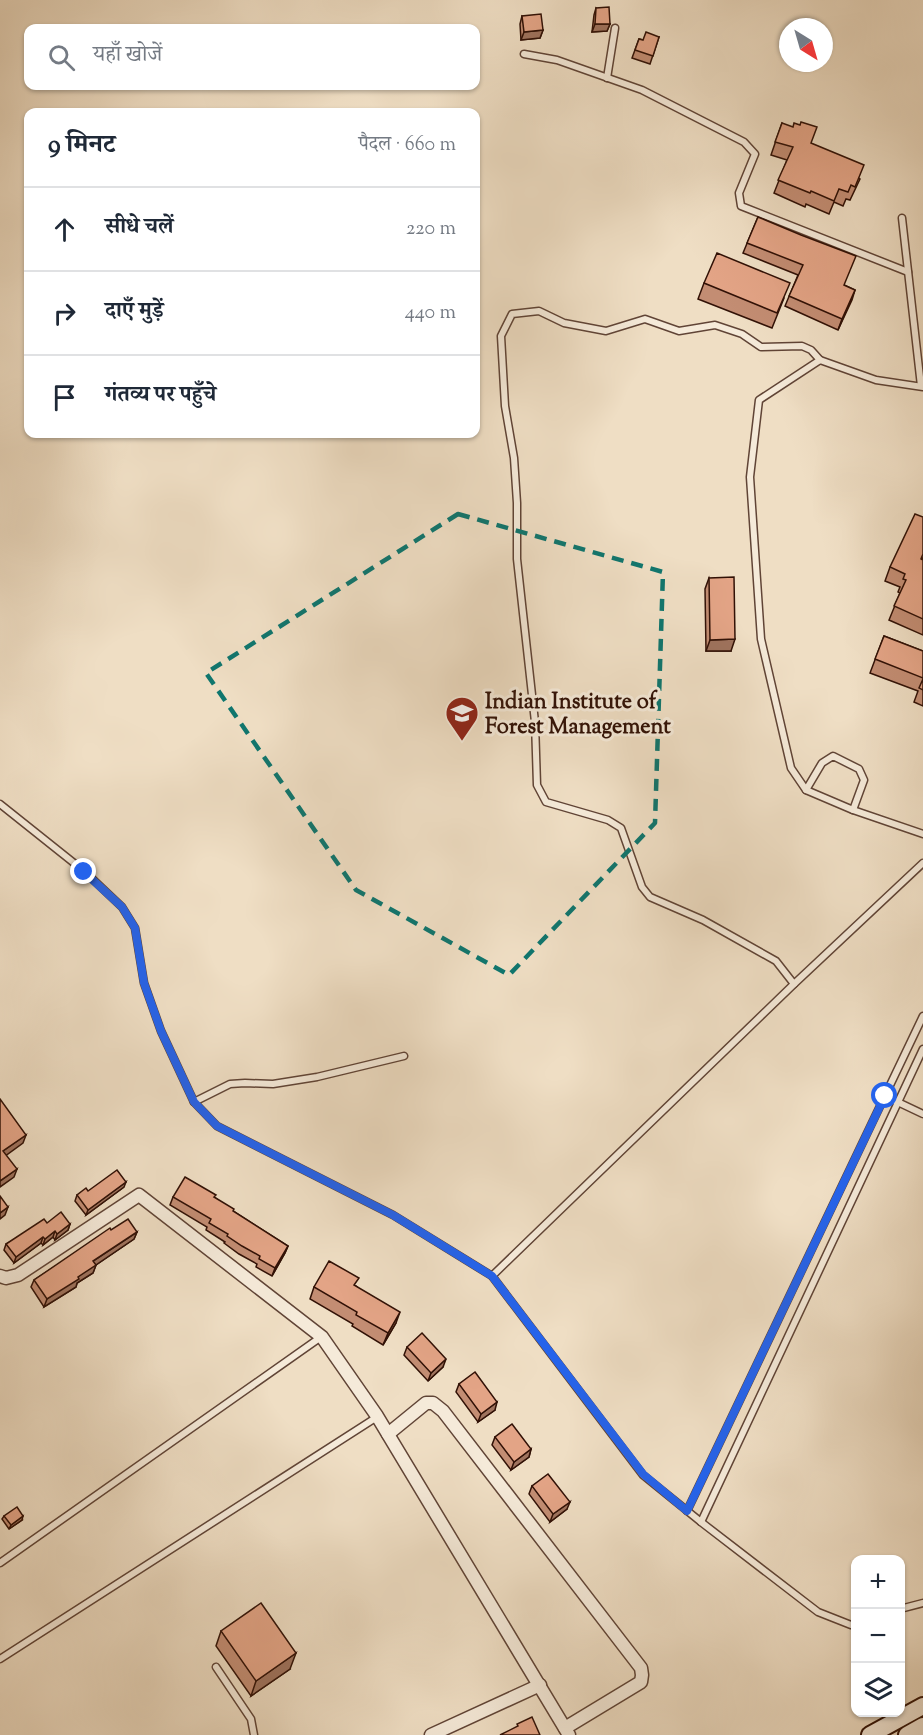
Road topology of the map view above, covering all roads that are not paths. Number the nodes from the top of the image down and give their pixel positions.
1 (615, 28) dead end
2 (525, 54) dead end
3 (607, 78) junction
4 (902, 218) dead end
5 (908, 272) junction
6 (820, 360) junction
7 (922, 387) edge
8 (806, 790) junction
9 (0, 804) edge
10 (853, 810) junction
11 (923, 834) edge
12 (923, 863) edge
13 (794, 984) junction
14 (923, 1016) edge
15 (923, 1049) edge
16 (404, 1056) dead end
17 (885, 1096) junction
18 (194, 1102) junction
19 (897, 1103) junction
20 (923, 1114) edge
21 (0, 1276) edge
22 (492, 1276) junction
23 (322, 1337) junction
24 (377, 1416) junction
25 (388, 1434) junction
26 (687, 1511) junction
27 (701, 1522) junction
28 (0, 1563) edge
29 (923, 1603) edge
30 (903, 1609) edge
31 (851, 1625) edge
32 (0, 1659) edge
33 (216, 1667) dead end
34 (540, 1685) junction
35 (923, 1706) edge
36 (923, 1726) edge
37 (567, 1731) edge
38 (254, 1735) edge
39 (431, 1735) edge
40 (870, 1735) edge
41 (907, 1735) edge

1 - 3 lane
2 - 3 lane
3 - 5 lane
4 - 5 lane
5 - 7 lane
6 - 7 lane
6 - 8 lane
6 - 13 lane
8 - 10 lane
8 - 10 lane
9 - 18 lane
10 - 11 lane
12 - 13 lane
13 - 22 lane
14 - 17 lane
15 - 19 lane
16 - 18 lane
17 - 19 lane
17 - 26 lane
18 - 22 lane
19 - 20 lane
19 - 27 lane
21 - 23 street
22 - 26 lane
23 - 24 street
23 - 28 lane
24 - 25 street
24 - 32 lane
25 - 34 street
25 - 37 street
26 - 27 lane
27 - 31 lane
29 - 30 lane
33 - 38 lane
34 - 37 street
34 - 39 street
35 - 40 main road
36 - 41 main road

